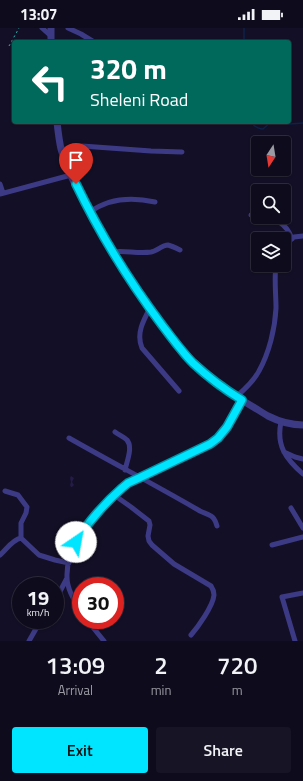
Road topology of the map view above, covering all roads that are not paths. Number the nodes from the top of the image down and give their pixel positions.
1 (42, 28) edge
2 (51, 28) edge
3 (68, 28) edge
4 (50, 39) edge
5 (91, 40) edge
6 (57, 124) edge
7 (62, 150) junction
8 (182, 152) dead end
9 (70, 174) junction
10 (0, 184) edge
11 (1, 194) edge
12 (155, 202) dead end
13 (90, 212) junction
14 (283, 224) edge
15 (303, 236) edge
16 (292, 239) joint
17 (180, 250) dead end
18 (112, 252) junction
19 (276, 272) edge
20 (150, 308) junction
21 (179, 391) dead end
22 (239, 398) junction
23 (282, 422) junction
24 (303, 425) edge
25 (115, 432) dead end
26 (69, 438) dead end
27 (282, 449) junction
28 (303, 459) edge
29 (125, 470) junction
30 (303, 474) edge
31 (139, 478) junction
32 (5, 491) dead end
33 (114, 495) junction
34 (291, 508) dead end
35 (218, 526) dead end
36 (303, 528) edge
37 (303, 537) edge
38 (21, 538) junction
39 (272, 545) dead end
40 (0, 555) edge
41 (69, 563) junction
42 (67, 578) junction
43 (64, 584) edge
44 (303, 592) edge
45 (72, 595) edge
46 (36, 629) edge
47 (94, 629) edge
48 (191, 635) dead end
49 (29, 641) edge
50 (104, 641) edge
51 (295, 641) edge

1 - 4 street
2 - 4 street
3 - 5 street
6 - 7 street
7 - 8 street
7 - 9 street
9 - 11 street
9 - 13 street
10 - 11 street
12 - 13 street
13 - 18 street
14 - 16 street
15 - 16 street
17 - 18 street
18 - 20 street
19 - 22 street
20 - 21 street
20 - 22 street
22 - 23 street
22 - 31 street
23 - 24 street
23 - 27 street
25 - 29 street
26 - 29 street
27 - 28 street
27 - 30 street
29 - 31 street
31 - 33 street
31 - 35 street
32 - 38 street
33 - 41 street
33 - 48 street
34 - 36 street
37 - 39 street
38 - 40 street
38 - 41 street
41 - 42 street
42 - 43 street
42 - 45 street
44 - 51 street
46 - 49 street
47 - 50 street

